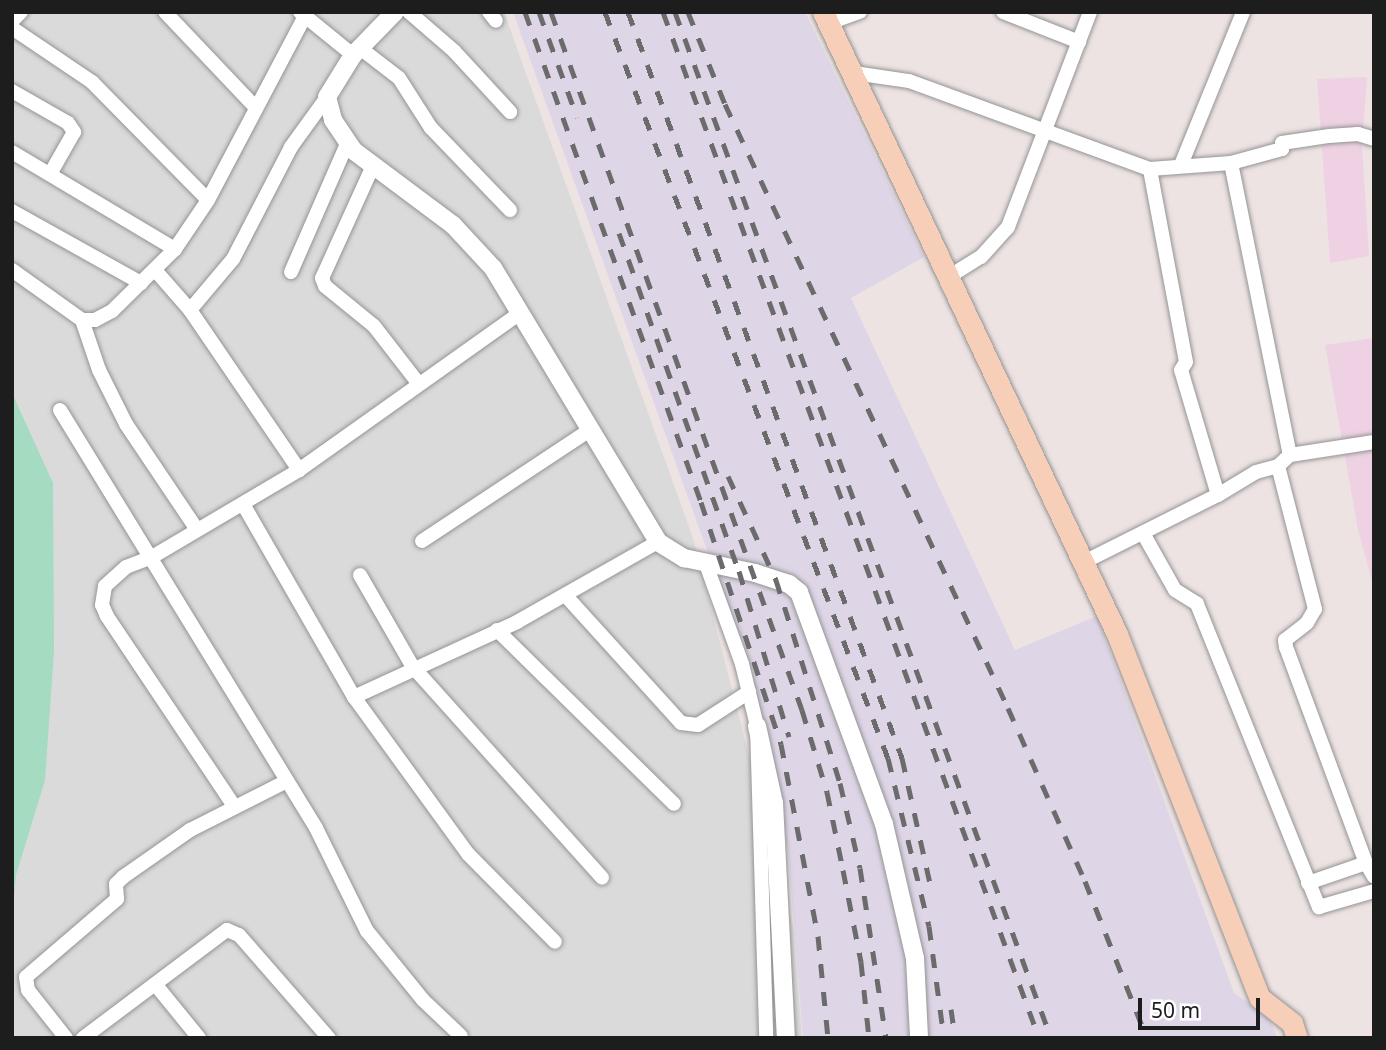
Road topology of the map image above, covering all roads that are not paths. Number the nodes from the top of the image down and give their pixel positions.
1 (21, 12) edge
2 (165, 12) edge
3 (395, 12) edge
4 (409, 12) edge
5 (860, 12) edge
6 (1003, 12) edge
7 (1090, 12) edge
8 (1243, 12) edge
9 (304, 14) edge
10 (826, 17) edge
11 (12, 21) edge
12 (12, 28) edge
13 (1079, 42) junction
14 (356, 52) junction
15 (854, 73) junction
16 (12, 91) edge
17 (327, 97) junction
18 (256, 108) junction
19 (510, 112) dead end
20 (1045, 131) junction
21 (1374, 139) edge
22 (347, 144) junction
23 (12, 152) edge
24 (1231, 163) junction
25 (1181, 165) junction
26 (373, 168) junction
27 (1150, 169) junction
28 (50, 174) junction
29 (208, 200) junction
30 (12, 211) edge
31 (510, 211) dead end
32 (175, 249) junction
33 (12, 270) edge
34 (155, 270) junction
35 (291, 272) dead end
36 (950, 276) junction
37 (141, 283) junction
38 (190, 310) junction
39 (522, 312) junction
40 (82, 320) junction
41 (419, 384) junction
42 (60, 410) dead end
43 (590, 430) junction
44 (1374, 442) edge
45 (1290, 455) junction
46 (1278, 466) junction
47 (299, 470) junction
48 (1218, 495) junction
49 (243, 504) junction
50 (196, 528) junction
51 (1144, 535) junction
52 (422, 541) dead end
53 (658, 542) junction
54 (152, 557) junction
55 (1084, 562) junction
56 (706, 564) junction
57 (360, 575) dead end
58 (566, 596) junction
59 (497, 631) junction
60 (413, 667) junction
61 (749, 692) junction
62 (354, 697) junction
63 (757, 726) junction
64 (285, 782) junction
65 (674, 804) dead end
66 (234, 806) junction
67 (1366, 863) junction
68 (1374, 877) edge
69 (602, 878) dead end
70 (1308, 883) junction
71 (1374, 891) edge
72 (555, 942) dead end
73 (155, 984) junction
74 (461, 1036) edge
75 (66, 1038) edge
76 (83, 1038) edge
77 (199, 1038) edge
78 (330, 1038) edge
79 (766, 1038) edge
80 (786, 1038) edge
81 (919, 1038) edge
82 (1297, 1038) edge

1 - 11 street
2 - 18 street
3 - 14 street
4 - 19 street
5 - 10 street
6 - 13 street
7 - 13 street
8 - 25 street
9 - 14 street
9 - 18 street
10 - 15 main road
12 - 29 street
13 - 20 street
14 - 17 street
14 - 31 street
15 - 20 street
15 - 36 main road
16 - 28 street
17 - 22 street
17 - 38 street
18 - 29 street
20 - 27 street
20 - 36 street
21 - 24 street
22 - 26 street
22 - 35 street
23 - 28 street
24 - 25 street
24 - 45 street
25 - 27 street
26 - 39 street
26 - 41 street
27 - 48 street
28 - 32 street
29 - 32 street
30 - 37 street
32 - 34 street
33 - 40 street
34 - 37 street
34 - 38 street
36 - 55 main road
37 - 40 street
38 - 47 street
39 - 41 street
39 - 43 street
40 - 50 street
41 - 47 street
42 - 54 street
43 - 52 street
43 - 53 street
44 - 45 street
45 - 46 street
46 - 48 street
46 - 67 street
47 - 49 street
48 - 51 street
49 - 50 street
49 - 62 street
50 - 54 street
51 - 55 street
51 - 70 street
53 - 56 street
53 - 58 street
54 - 64 street
54 - 66 street
55 - 82 main road
56 - 61 street
56 - 81 street
57 - 60 street
58 - 59 street
58 - 61 street
59 - 60 street
59 - 65 street
60 - 62 street
60 - 69 street
61 - 63 street
62 - 72 street
63 - 79 street
63 - 80 street
64 - 66 street
64 - 74 street
66 - 75 street
67 - 68 street
67 - 70 street
70 - 71 street
73 - 76 street
73 - 77 street
73 - 78 street

